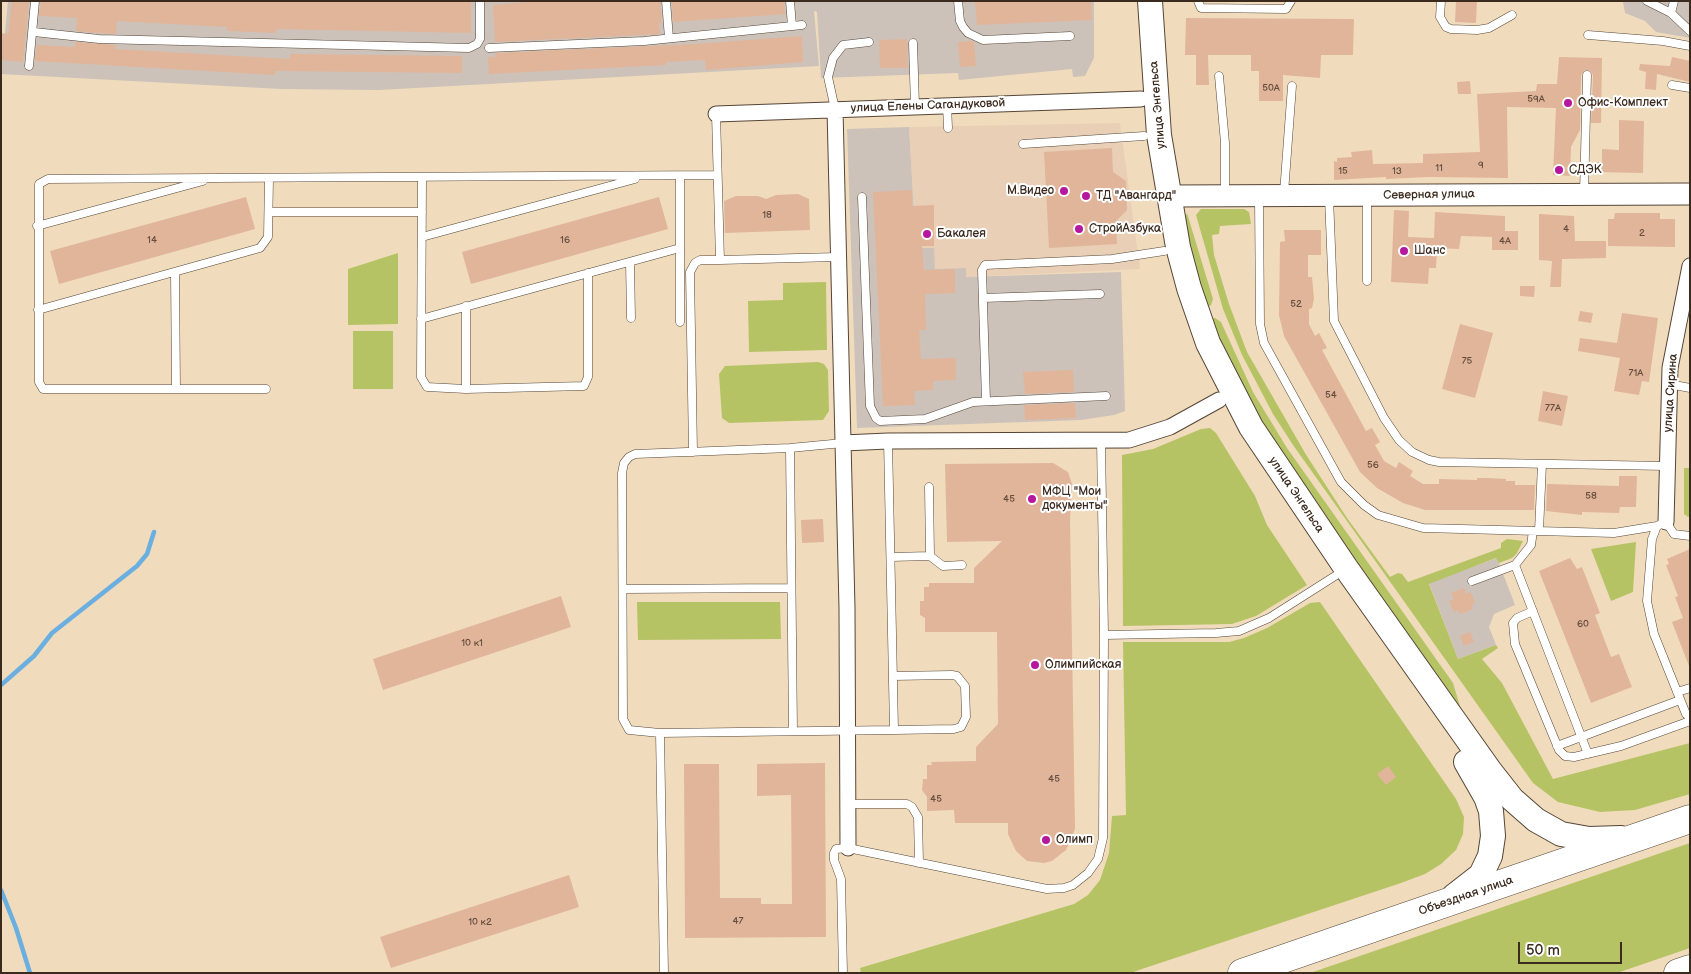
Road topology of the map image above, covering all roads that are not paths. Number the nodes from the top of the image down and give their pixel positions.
1 (35, 1) edge
2 (480, 1) edge
3 (666, 1) edge
4 (790, 1) edge
5 (958, 1) edge
6 (1135, 1) edge
7 (1150, 1) edge
8 (1198, 1) edge
9 (1291, 1) edge
10 (1441, 1) edge
11 (1647, 1) edge
12 (1674, 1) edge
13 (1671, 13) junction
14 (1512, 15) dead end
15 (802, 25) dead end
16 (792, 26) junction
17 (1690, 31) edge
18 (34, 32) junction
19 (1588, 35) dead end
20 (1070, 36) dead end
21 (668, 38) junction
22 (869, 42) dead end
23 (913, 43) dead end
24 (1690, 46) edge
25 (489, 48) dead end
26 (29, 66) dead end
27 (1586, 75) dead end
28 (1219, 76) dead end
29 (1672, 85) dead end
30 (1292, 86) dead end
31 (1690, 88) edge
32 (1148, 99) junction
33 (947, 105) junction
34 (915, 106) junction
35 (835, 109) junction
36 (716, 114) joint
37 (948, 128) dead end
38 (1152, 136) junction
39 (1023, 144) dead end
40 (717, 175) junction
41 (646, 176) junction
42 (680, 176) junction
43 (214, 178) junction
44 (269, 178) junction
45 (422, 178) junction
46 (1225, 194) junction
47 (1584, 194) junction
48 (1690, 194) edge
49 (1259, 195) junction
50 (1284, 195) junction
51 (1329, 195) junction
52 (1367, 196) junction
53 (862, 197) dead end
54 (1161, 197) junction
55 (268, 212) junction
56 (422, 212) junction
57 (37, 226) junction
58 (422, 237) junction
59 (680, 248) junction
60 (1164, 250) junction
61 (837, 257) junction
62 (720, 260) junction
63 (630, 262) junction
64 (1690, 266) edge
65 (175, 272) junction
66 (588, 273) junction
67 (1367, 280) dead end
68 (1100, 294) dead end
69 (983, 298) junction
70 (466, 306) junction
71 (38, 310) junction
72 (1685, 312) edge
73 (632, 318) dead end
74 (422, 319) junction
75 (680, 322) dead end
76 (1669, 384) junction
77 (1690, 388) edge
78 (176, 389) junction
79 (266, 389) dead end
80 (466, 389) junction
81 (1106, 396) dead end
82 (1225, 396) junction
83 (986, 401) junction
84 (888, 440) junction
85 (1101, 440) junction
86 (843, 443) junction
87 (790, 448) junction
88 (693, 452) junction
89 (1542, 464) junction
90 (1667, 466) junction
91 (929, 487) dead end
92 (1662, 524) junction
93 (1536, 531) junction
94 (1690, 536) edge
95 (930, 556) junction
96 (891, 557) junction
97 (962, 565) dead end
98 (1515, 565) junction
99 (1340, 572) junction
100 (1472, 581) dead end
101 (791, 588) junction
102 (623, 589) junction
103 (1533, 611) junction
104 (1104, 635) junction
105 (893, 676) junction
106 (1690, 688) edge
107 (1679, 696) junction
108 (1690, 719) edge
109 (849, 730) junction
110 (894, 730) junction
111 (793, 731) junction
112 (660, 733) junction
113 (1581, 736) junction
114 (1557, 746) junction
115 (1588, 754) junction
116 (849, 804) junction
117 (1690, 819) edge
118 (1650, 832) junction
119 (848, 848) junction
120 (919, 863) junction
121 (1441, 904) junction
122 (1307, 950) junction
123 (1690, 969) edge
124 (664, 973) edge
125 (843, 973) edge
126 (1242, 973) edge
127 (1259, 973) edge
128 (1678, 973) edge

1 - 18 lane
2 - 18 lane
3 - 21 lane
4 - 16 lane
5 - 20 lane
6 - 32 main road, улица Энгельса
7 - 32 main road, улица Энгельса
8 - 9 lane
10 - 14 lane
11 - 13 lane
12 - 13 lane
13 - 17 lane
15 - 16 lane
16 - 21 lane
18 - 26 lane
19 - 24 lane
21 - 25 lane
22 - 35 lane
23 - 34 lane
27 - 47 lane
28 - 46 lane
29 - 31 lane
30 - 50 lane
32 - 33 street, улица Елены Сагандуковой
32 - 38 main road, улица Энгельса
33 - 34 street, улица Елены Сагандуковой
33 - 37 lane
34 - 35 street, улица Елены Сагандуковой
35 - 36 street, улица Елены Сагандуковой
35 - 61 street
36 - 40 lane
38 - 39 lane
38 - 54 main road, улица Энгельса
40 - 42 lane
40 - 62 lane
41 - 42 lane
41 - 45 lane
41 - 58 lane
42 - 59 lane
43 - 44 lane
43 - 57 lane
43 - 57 lane
44 - 45 lane
44 - 55 lane
45 - 56 lane
46 - 49 street, Северная улица
46 - 54 street, Северная улица
47 - 48 street, Северная улица
47 - 52 street, Северная улица
49 - 50 street, Северная улица
49 - 93 lane
50 - 51 street, Северная улица
51 - 52 street, Северная улица
51 - 89 lane
52 - 67 lane
53 - 83 lane
54 - 60 main road, улица Энгельса
54 - 82 main road, улица Энгельса
55 - 56 lane
55 - 65 lane
56 - 58 lane
57 - 71 lane
58 - 74 lane
59 - 63 lane
59 - 75 lane
60 - 69 lane
60 - 82 main road, улица Энгельса
61 - 62 lane
61 - 86 street
62 - 88 lane
63 - 66 lane
63 - 73 lane
64 - 72 street, улица Сирина
65 - 71 lane
65 - 78 lane
66 - 70 lane
66 - 80 lane
68 - 69 lane
69 - 83 lane
70 - 74 lane
70 - 80 lane
71 - 78 lane
72 - 76 street, улица Сирина
74 - 80 lane
76 - 77 lane
76 - 90 street, улица Сирина
78 - 79 lane
81 - 83 lane
82 - 85 street
82 - 99 main road, улица Энгельса
84 - 85 street
84 - 86 street
84 - 96 lane
85 - 104 lane
86 - 87 lane
86 - 109 street
87 - 88 lane
87 - 101 lane
88 - 102 lane
89 - 90 lane
89 - 93 lane
90 - 92 street, улица Сирина
91 - 95 lane
92 - 93 lane
92 - 94 lane
92 - 107 lane
93 - 98 lane
95 - 96 lane
95 - 97 lane
96 - 105 lane
98 - 100 lane
98 - 103 lane
99 - 104 lane
99 - 118 main road, улица Энгельса
99 - 121 main road, улица Энгельса
101 - 102 lane
101 - 111 lane
102 - 112 lane
103 - 113 lane
103 - 114 lane
104 - 120 lane
105 - 110 lane
105 - 110 lane
106 - 107 lane
107 - 108 lane
107 - 113 lane
108 - 115 lane
109 - 110 lane
109 - 111 lane
109 - 116 street
111 - 112 lane
112 - 124 lane
113 - 114 lane
113 - 115 lane
114 - 115 lane
116 - 119 street
116 - 120 lane
117 - 118 highway, Объездная улица
118 - 121 highway, Объездная улица
119 - 120 lane
119 - 125 lane
121 - 122 highway, Объездная улица
122 - 126 highway, Объездная улица
122 - 127 highway
123 - 128 highway

